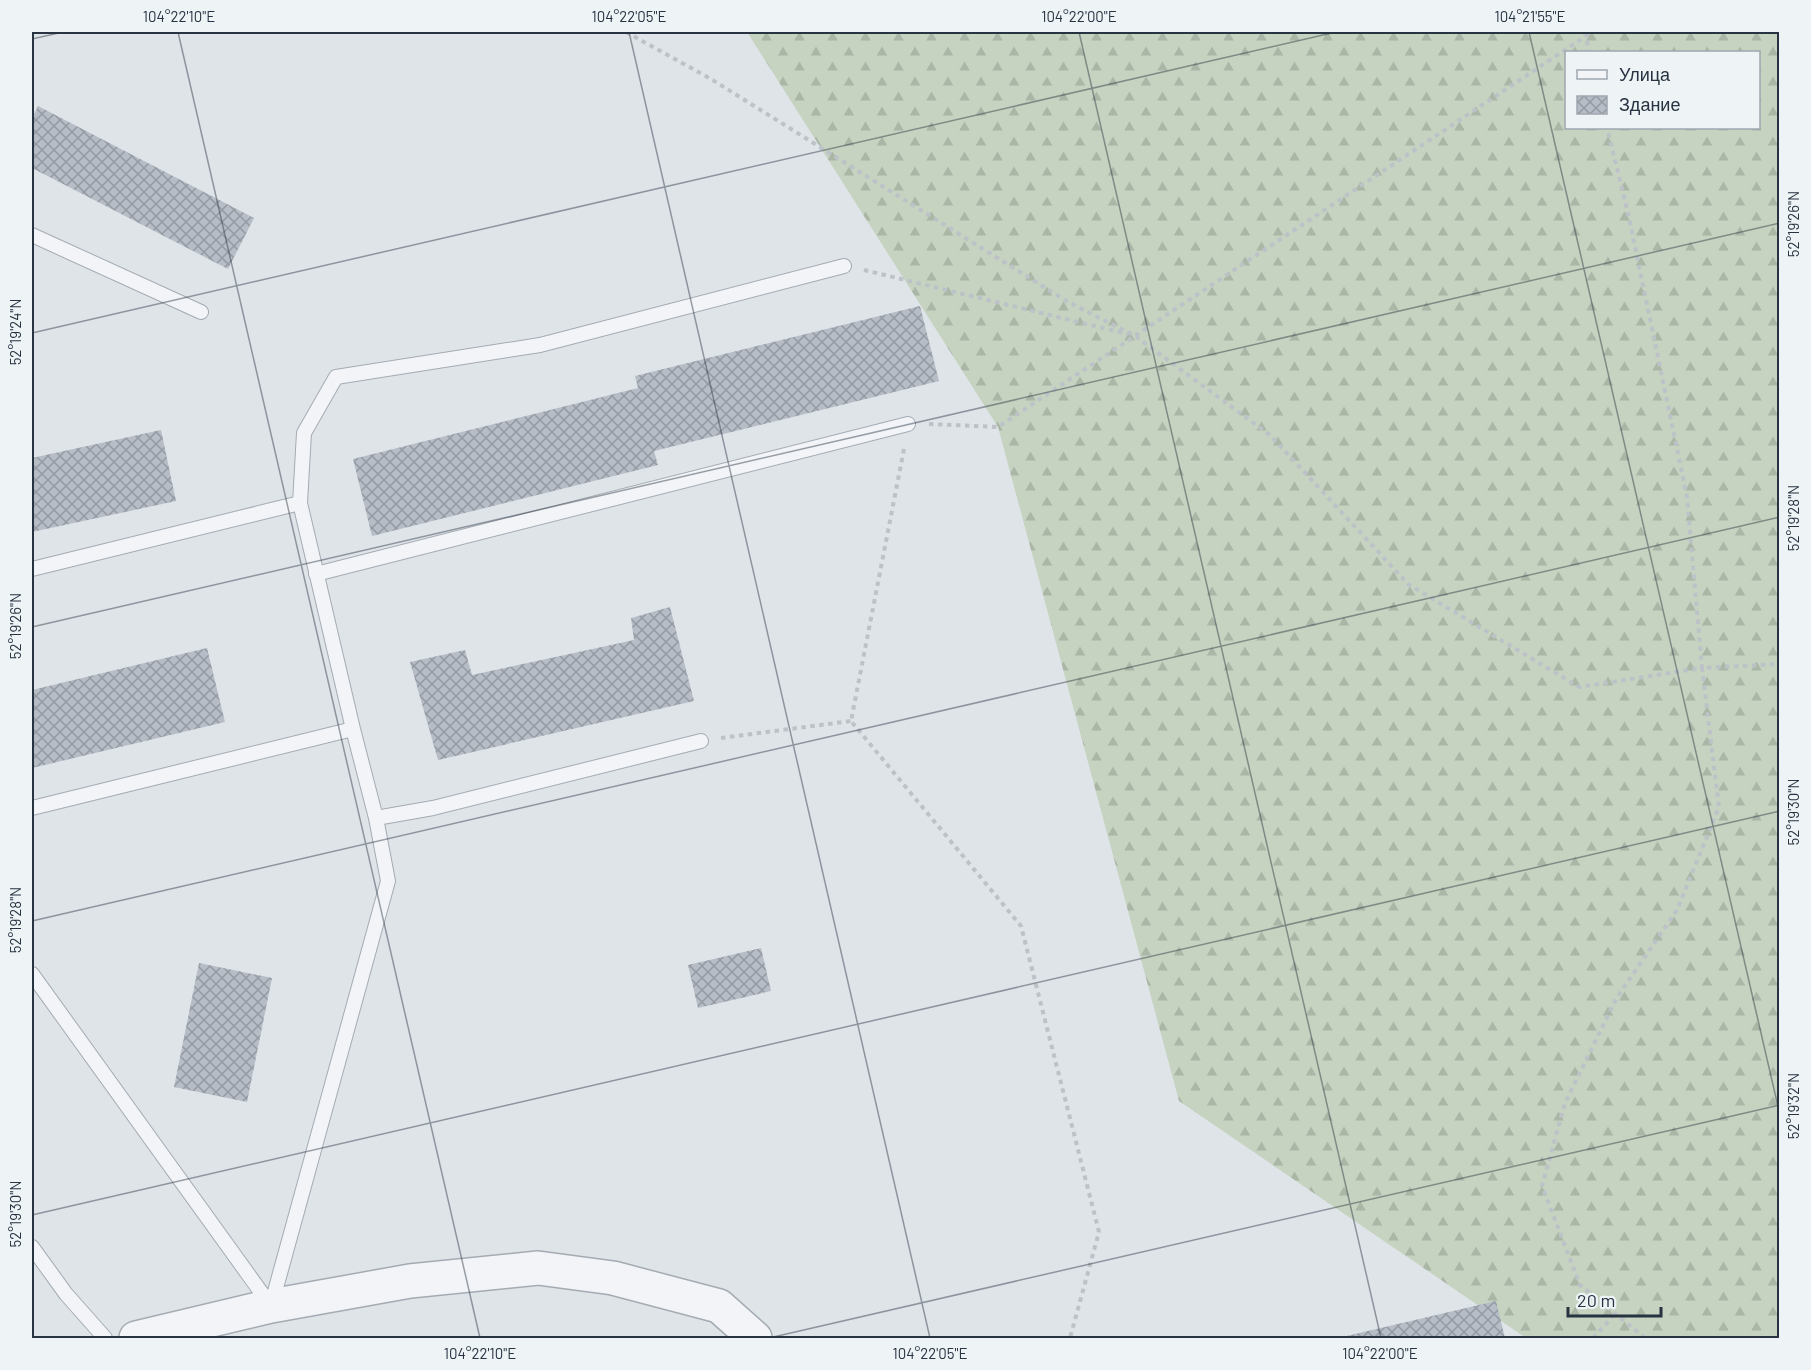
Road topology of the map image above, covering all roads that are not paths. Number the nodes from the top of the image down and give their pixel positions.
1 (32, 235) edge
2 (844, 266) road end
3 (201, 312) dead end
4 (909, 424) road end
5 (300, 503) junction
6 (32, 569) edge
7 (316, 574) junction
8 (352, 729) junction
9 (701, 741) road end
10 (32, 808) edge
11 (376, 818) junction
12 (32, 974) edge
13 (32, 1247) edge
14 (271, 1306) junction
15 (105, 1338) edge
16 (136, 1338) edge
17 (755, 1338) edge

1 - 3 lane
2 - 5 lane
4 - 7 lane
5 - 6 lane
5 - 7 lane
7 - 8 lane
8 - 10 lane
8 - 11 lane
9 - 11 lane
11 - 14 lane
12 - 14 lane
13 - 15 lane
14 - 16 street
14 - 17 street

